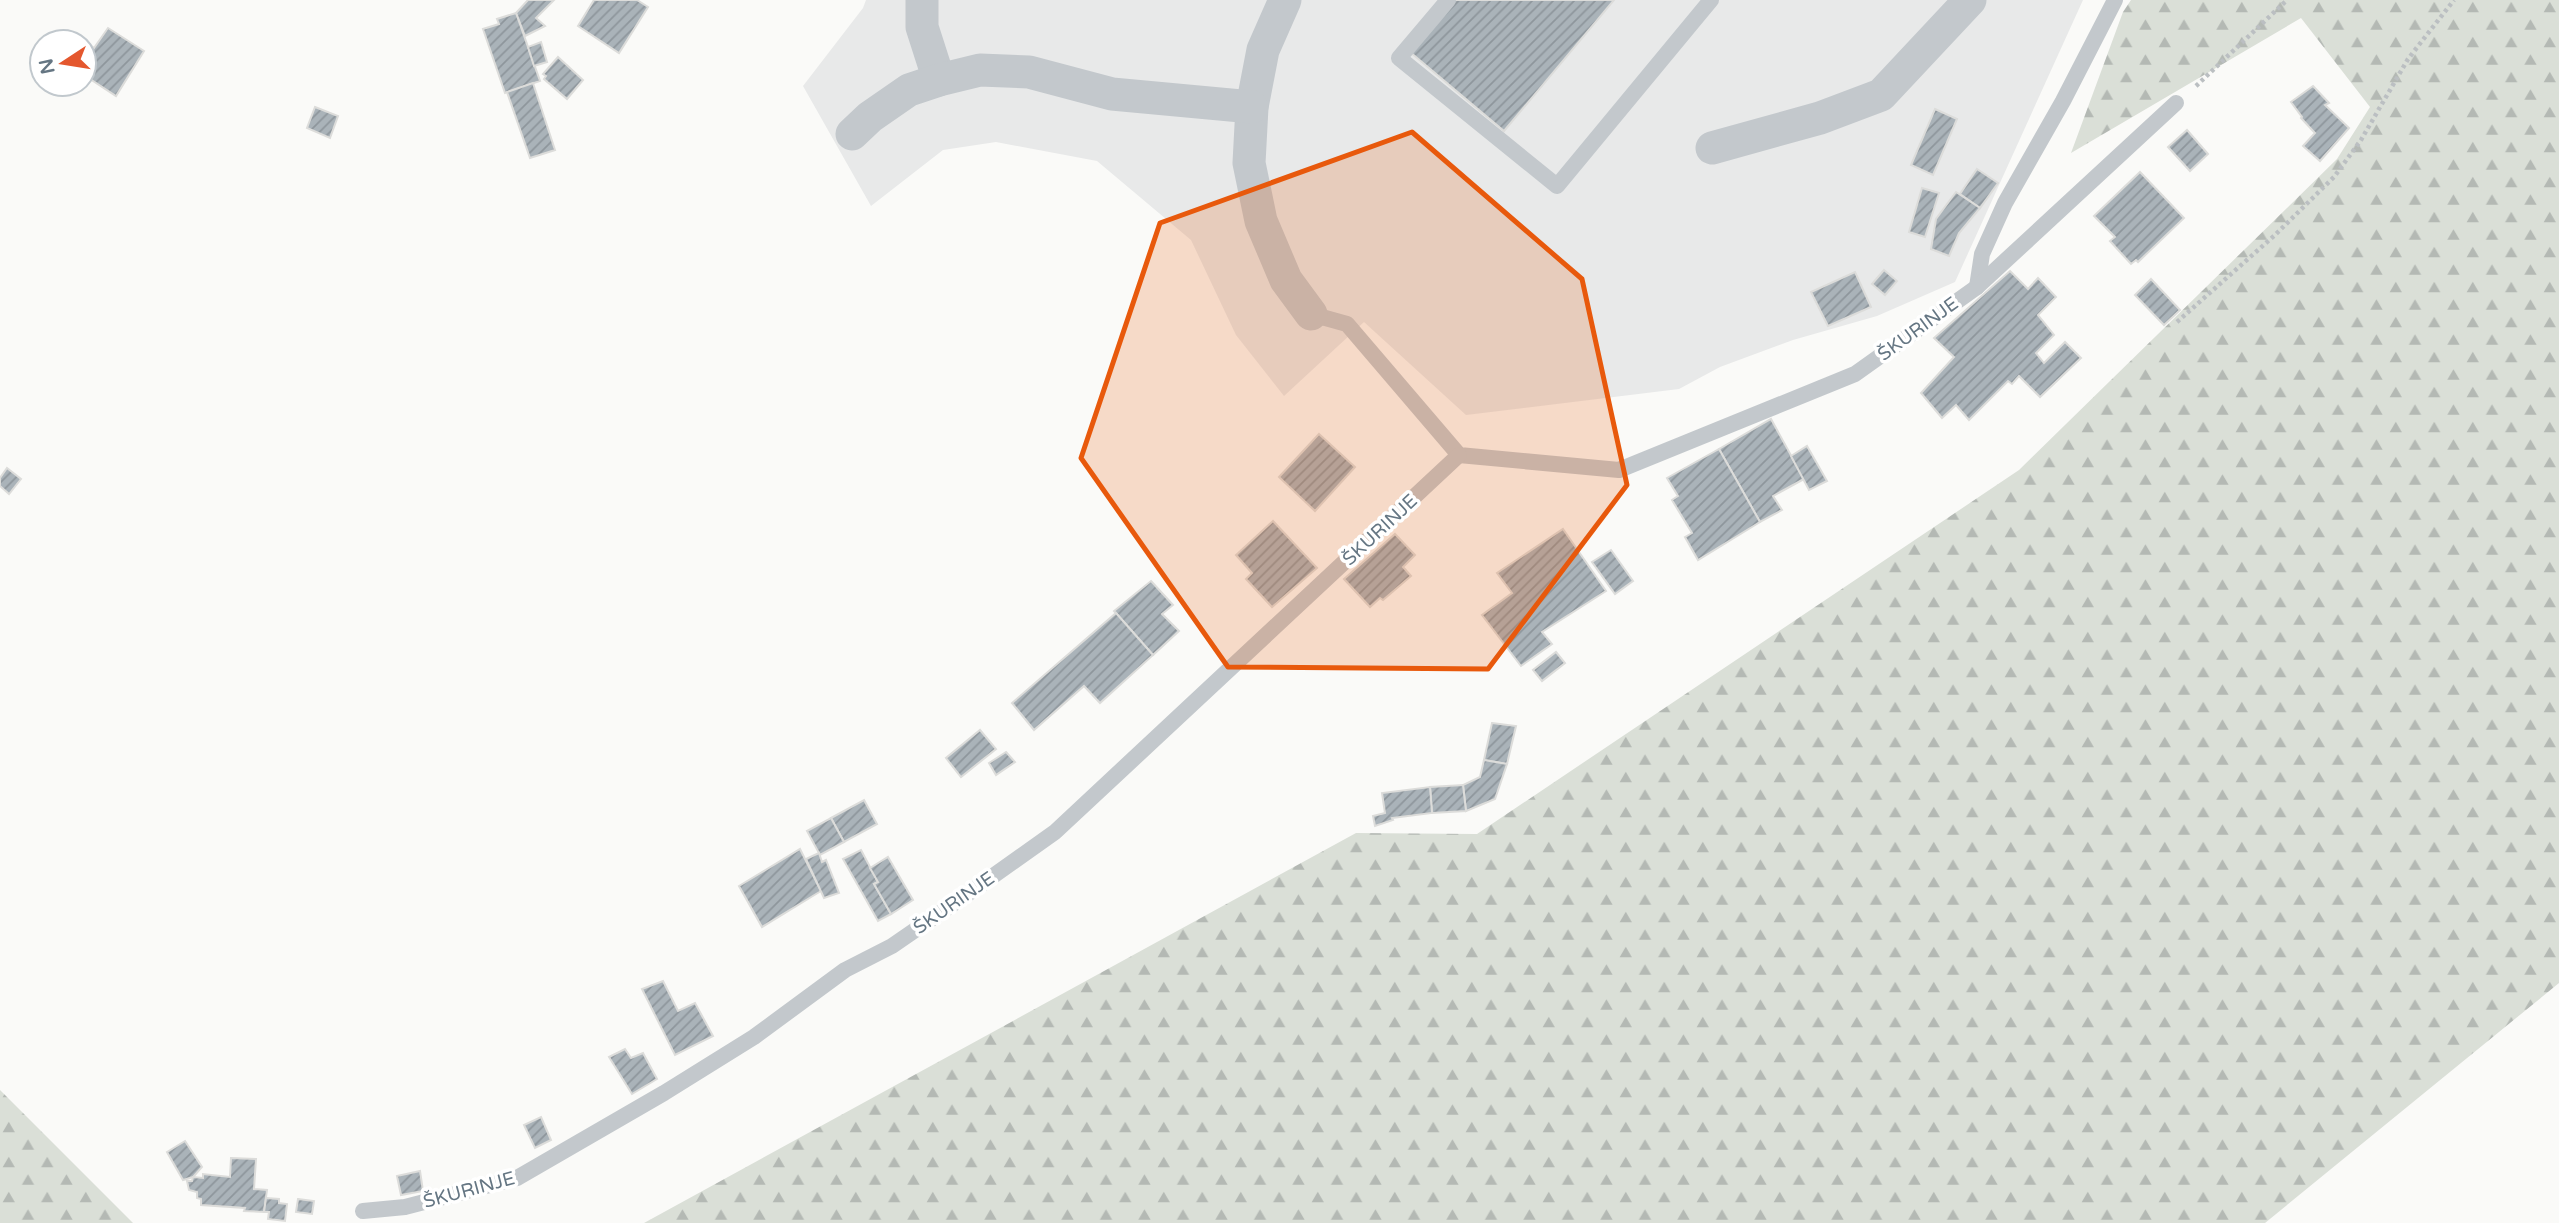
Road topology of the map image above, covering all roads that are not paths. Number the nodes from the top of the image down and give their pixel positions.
1 (922, 0) edge
2 (1285, 0) edge
3 (1448, 0) edge
4 (1712, 0) edge
5 (1969, 0) edge
6 (2115, 0) edge
7 (939, 80) junction
8 (2176, 103) road end
9 (1252, 107) junction
10 (852, 134) dead end
11 (1712, 148) dead end
12 (1977, 287) junction
13 (1311, 314) joint
14 (1459, 455) junction
15 (363, 1212) dead end

1 - 7 street
2 - 9 street
3 - 4 lane
5 - 11 street
6 - 12 lane, ŠKURINJE
7 - 9 street
7 - 10 street
8 - 12 lane, ŠKURINJE
9 - 13 street
12 - 14 lane, ŠKURINJE
13 - 14 lane
14 - 15 lane, ŠKURINJE

